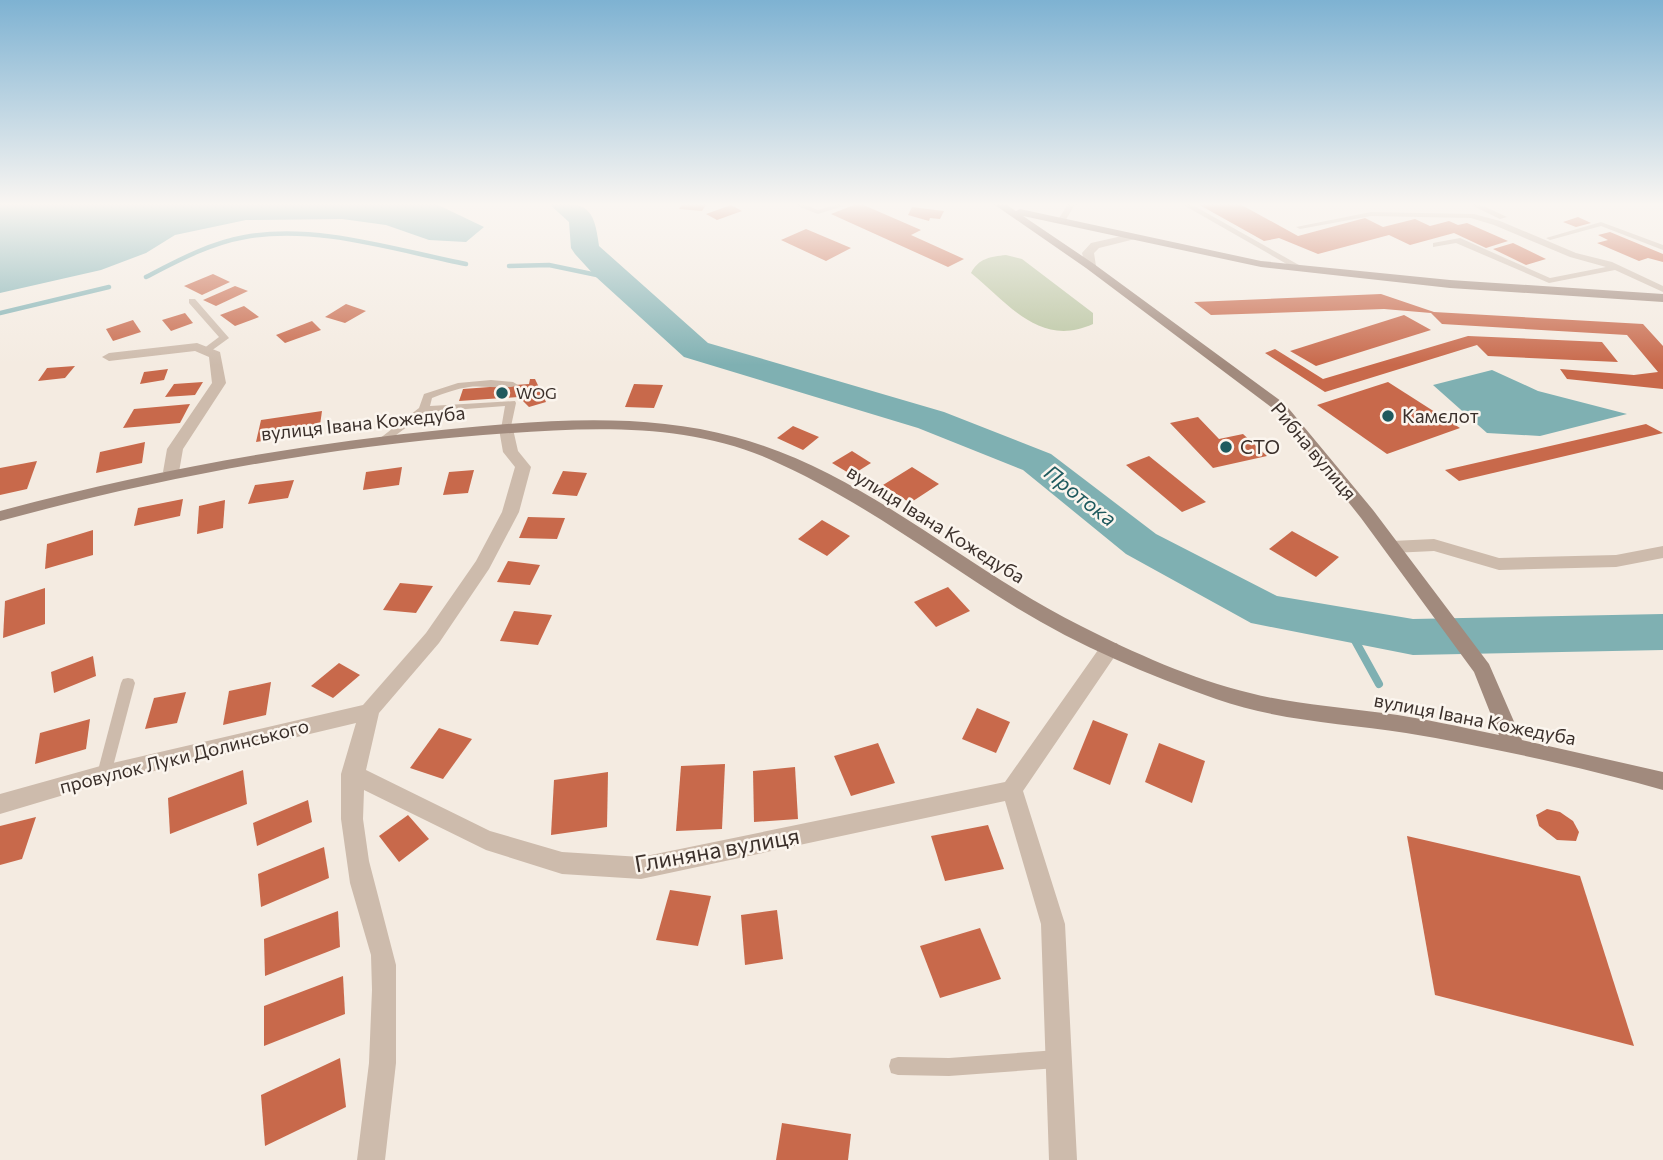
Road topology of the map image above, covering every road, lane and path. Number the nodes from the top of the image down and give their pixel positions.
1 (1077, 257) edge
2 (1089, 257) edge
3 (1228, 257) edge
4 (1281, 257) edge
5 (1495, 257) edge
6 (1581, 257) edge
7 (1594, 257) edge
8 (1090, 266) junction
9 (1616, 267) junction
10 (1302, 269) junction
11 (1663, 289) edge
12 (1663, 298) edge
13 (192, 301) dead end
14 (208, 349) junction
15 (109, 357) dead end
16 (513, 385) dead end
17 (424, 409) junction
18 (506, 429) junction
19 (384, 439) junction
20 (171, 472) junction
21 (0, 516) edge
22 (1392, 547) junction
23 (1663, 552) edge
24 (1110, 648) junction
25 (128, 683) dead end
26 (369, 712) junction
27 (1515, 748) junction
28 (104, 774) junction
29 (352, 774) junction
30 (1663, 781) edge
31 (1012, 790) junction
32 (0, 804) edge
33 (1057, 1059) junction
34 (898, 1066) dead end
35 (371, 1160) edge
36 (1063, 1160) edge

1 - 8 street, Рибна вулиця
2 - 8 street
3 - 10 street
4 - 10 lane
5 - 9 lane
6 - 9 lane
7 - 9 lane
8 - 22 street, Рибна вулиця
9 - 11 lane
10 - 12 street
13 - 14 lane
14 - 15 street
14 - 20 street
16 - 17 lane
17 - 18 lane
17 - 19 lane
18 - 19 street, вулиця Івана Кожедуба
18 - 24 street, вулиця Івана Кожедуба
18 - 26 street
19 - 20 street, вулиця Івана Кожедуба
20 - 21 street, вулиця Івана Кожедуба
22 - 23 street
22 - 27 street, Рибна вулиця
24 - 27 street, вулиця Івана Кожедуба
24 - 31 street
25 - 28 lane
26 - 28 street, провулок Луки Долинського
26 - 29 street
27 - 30 street, вулиця Івана Кожедуба
28 - 32 street, провулок Луки Долинського
29 - 31 street, Глиняна вулиця
29 - 35 street
31 - 33 street
33 - 34 lane
33 - 36 street

